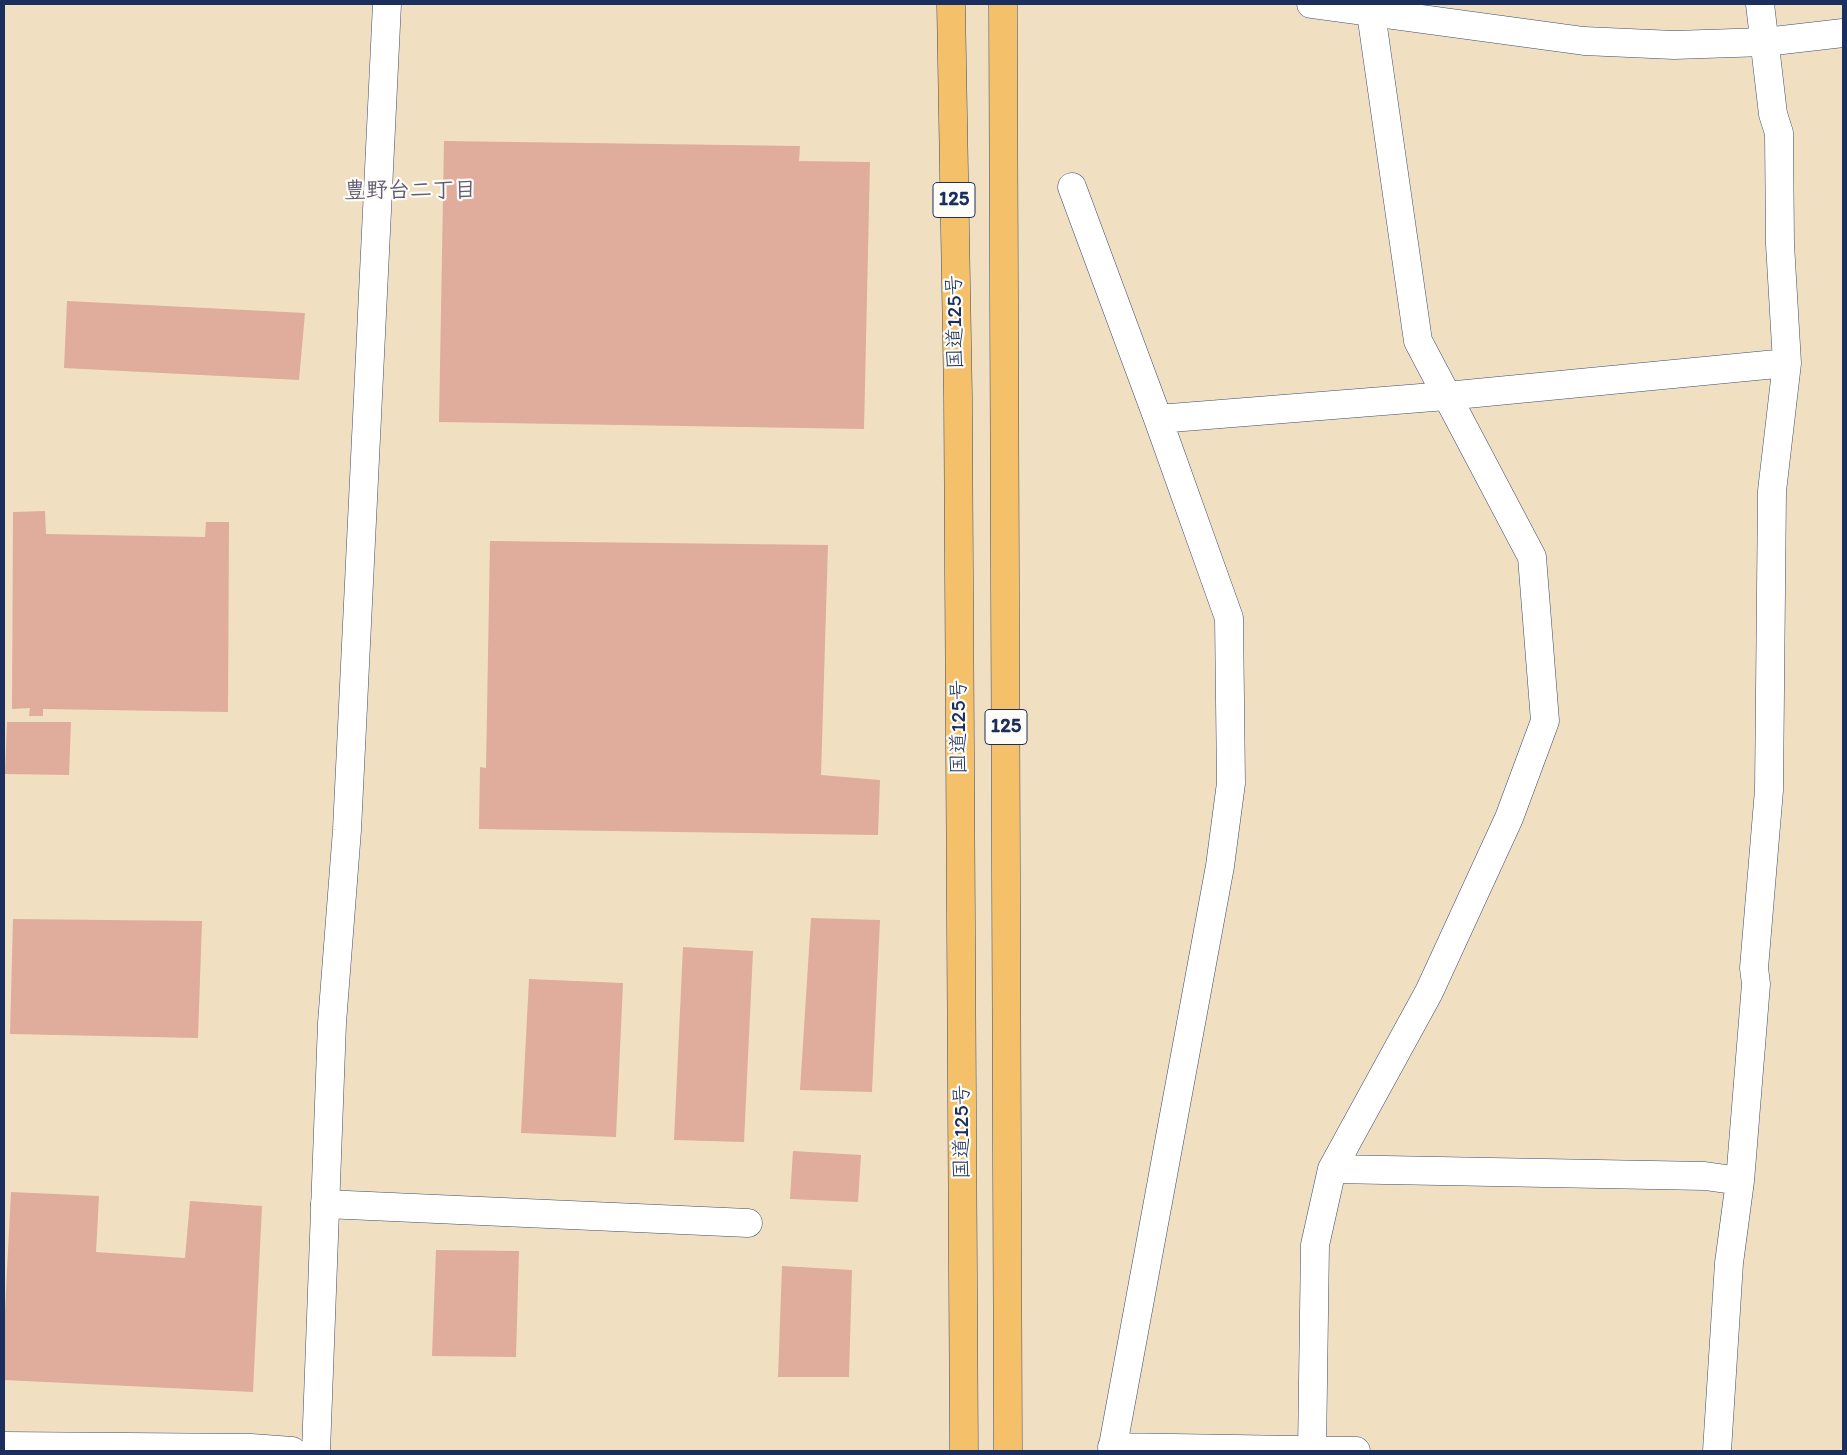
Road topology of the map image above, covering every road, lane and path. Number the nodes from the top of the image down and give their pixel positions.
1 (387, 4) edge
2 (951, 4) edge
3 (1003, 4) edge
4 (1311, 4) edge
5 (1760, 4) edge
6 (1371, 13) junction
7 (1843, 33) edge
8 (1765, 42) junction
9 (1072, 187) dead end
10 (1787, 363) junction
11 (1446, 396) junction
12 (1158, 419) junction
13 (1332, 1169) junction
14 (1740, 1181) junction
15 (325, 1204) junction
16 (748, 1223) dead end
17 (4, 1446) edge
18 (1112, 1449) edge
19 (292, 1451) edge
20 (316, 1451) edge
21 (964, 1451) edge
22 (1008, 1451) edge
23 (1312, 1451) edge
24 (1356, 1451) edge
25 (1717, 1451) edge

1 - 15 street
2 - 21 highway, 国道125号 / 125
3 - 22 highway, 国道125号 / 125
4 - 6 street
5 - 8 street
6 - 8 street
6 - 11 street
7 - 8 street
8 - 10 street
9 - 12 street
10 - 11 street
10 - 14 street
11 - 12 street
11 - 13 street
12 - 18 street
13 - 14 street
13 - 23 street
14 - 25 street
15 - 16 street
15 - 20 street
17 - 19 street
18 - 23 street
23 - 24 street

